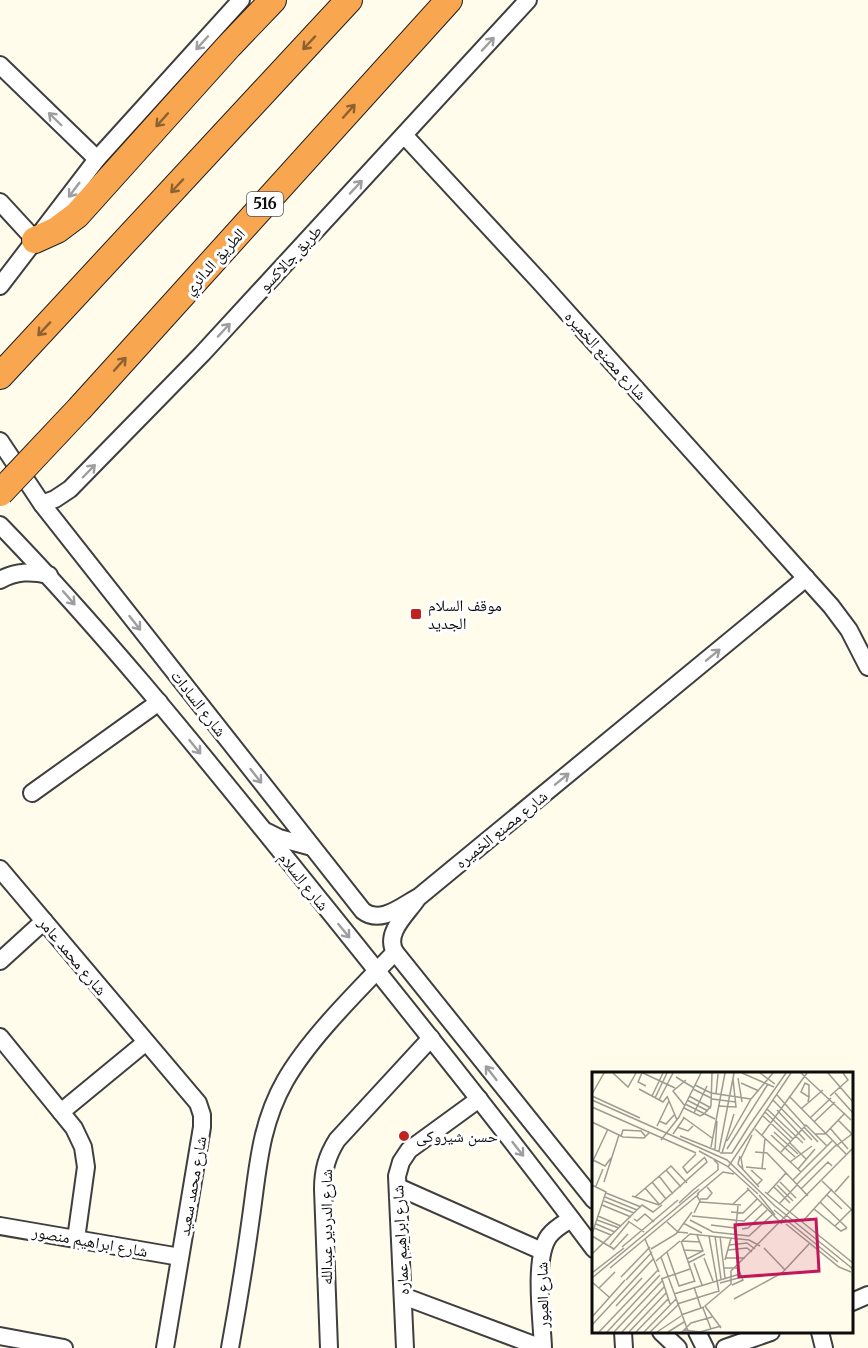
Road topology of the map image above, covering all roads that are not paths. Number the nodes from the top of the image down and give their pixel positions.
1 (241, 0) edge
2 (273, 0) edge
3 (349, 0) edge
4 (450, 0) edge
5 (528, 0) edge
6 (0, 65) edge
7 (404, 135) junction
8 (97, 159) junction
9 (0, 202) edge
10 (35, 240) junction
11 (0, 286) edge
12 (0, 376) edge
13 (0, 441) edge
14 (0, 493) edge
15 (42, 504) junction
16 (0, 525) edge
17 (49, 575) junction
18 (806, 578) junction
19 (0, 580) edge
20 (868, 667) edge
21 (159, 702) junction
22 (32, 793) dead end
23 (263, 830) junction
24 (312, 847) junction
25 (0, 869) edge
26 (420, 896) junction
27 (44, 921) junction
28 (395, 952) junction
29 (0, 961) edge
30 (377, 971) junction
31 (0, 1037) edge
32 (431, 1038) junction
33 (146, 1042) junction
34 (478, 1099) junction
35 (60, 1112) junction
36 (398, 1187) junction
37 (592, 1198) edge
38 (572, 1219) junction
39 (0, 1226) edge
40 (76, 1239) junction
41 (592, 1246) edge
42 (542, 1251) junction
43 (180, 1257) junction
44 (868, 1295) edge
45 (403, 1296) junction
46 (853, 1302) edge
47 (623, 1333) edge
48 (662, 1333) edge
49 (698, 1333) edge
50 (768, 1333) edge
51 (820, 1333) edge
52 (0, 1336) edge
53 (56, 1347) edge
54 (165, 1348) edge
55 (230, 1348) edge
56 (329, 1348) edge
57 (405, 1348) edge
58 (542, 1348) edge
59 (624, 1348) edge
60 (678, 1348) edge
61 (705, 1348) edge
62 (725, 1348) edge
63 (824, 1348) edge

1 -> 8 street
2 -> 10 highway
3 -> 12 highway
14 -> 4 highway, الطريق الدائري / 516, bridge
7 -> 5 street, طريق جالاكسو
8 -> 6 street
15 -> 7 street, طريق جالاكسو
7 - 18 street, شارع مصنع الخميره
8 -> 10 street
9 - 10 street
10 - 11 street
13 - 15 street, شارع السادات
15 -> 24 street, شارع السادات
16 - 17 street, شارع السلام
17 - 19 street
17 -> 21 street, شارع السلام
18 - 20 street, شارع مصنع الخميره
26 -> 18 street, شارع مصنع الخميره
21 - 22 street
21 -> 23 street, شارع السلام
23 - 24 street
23 -> 30 street, شارع السلام
24 - 26 street, شارع السادات
25 - 27 street, شارع محمد عامر
26 - 28 street
27 - 29 street
27 - 33 street, شارع محمد عامر
28 - 30 street
37 -> 28 street
30 - 32 street, شارع السلام
30 - 55 street
31 - 35 street
32 - 34 street, شارع السلام
32 - 56 street, شارع الدردير عبدالله
33 - 35 street
33 - 43 street, شارع محمد سعيد
34 - 36 street, شارع ابراهيم عماره
34 -> 38 street, شارع السلام
35 - 40 street
36 - 42 street
36 - 45 street, شارع ابراهيم عماره
38 - 41 street, شارع السلام
38 - 42 street, شارع العبور
39 - 40 street, شارع ابراهيم منصور
40 - 43 street, شارع ابراهيم منصور
42 - 58 street, شارع العبور
43 - 54 street, شارع محمد سعيد
44 - 46 street
45 - 57 street, شارع ابراهيم عماره
45 - 58 street
47 - 59 street
48 - 60 street
49 - 61 street
50 - 62 street
51 - 63 street
52 - 53 street

